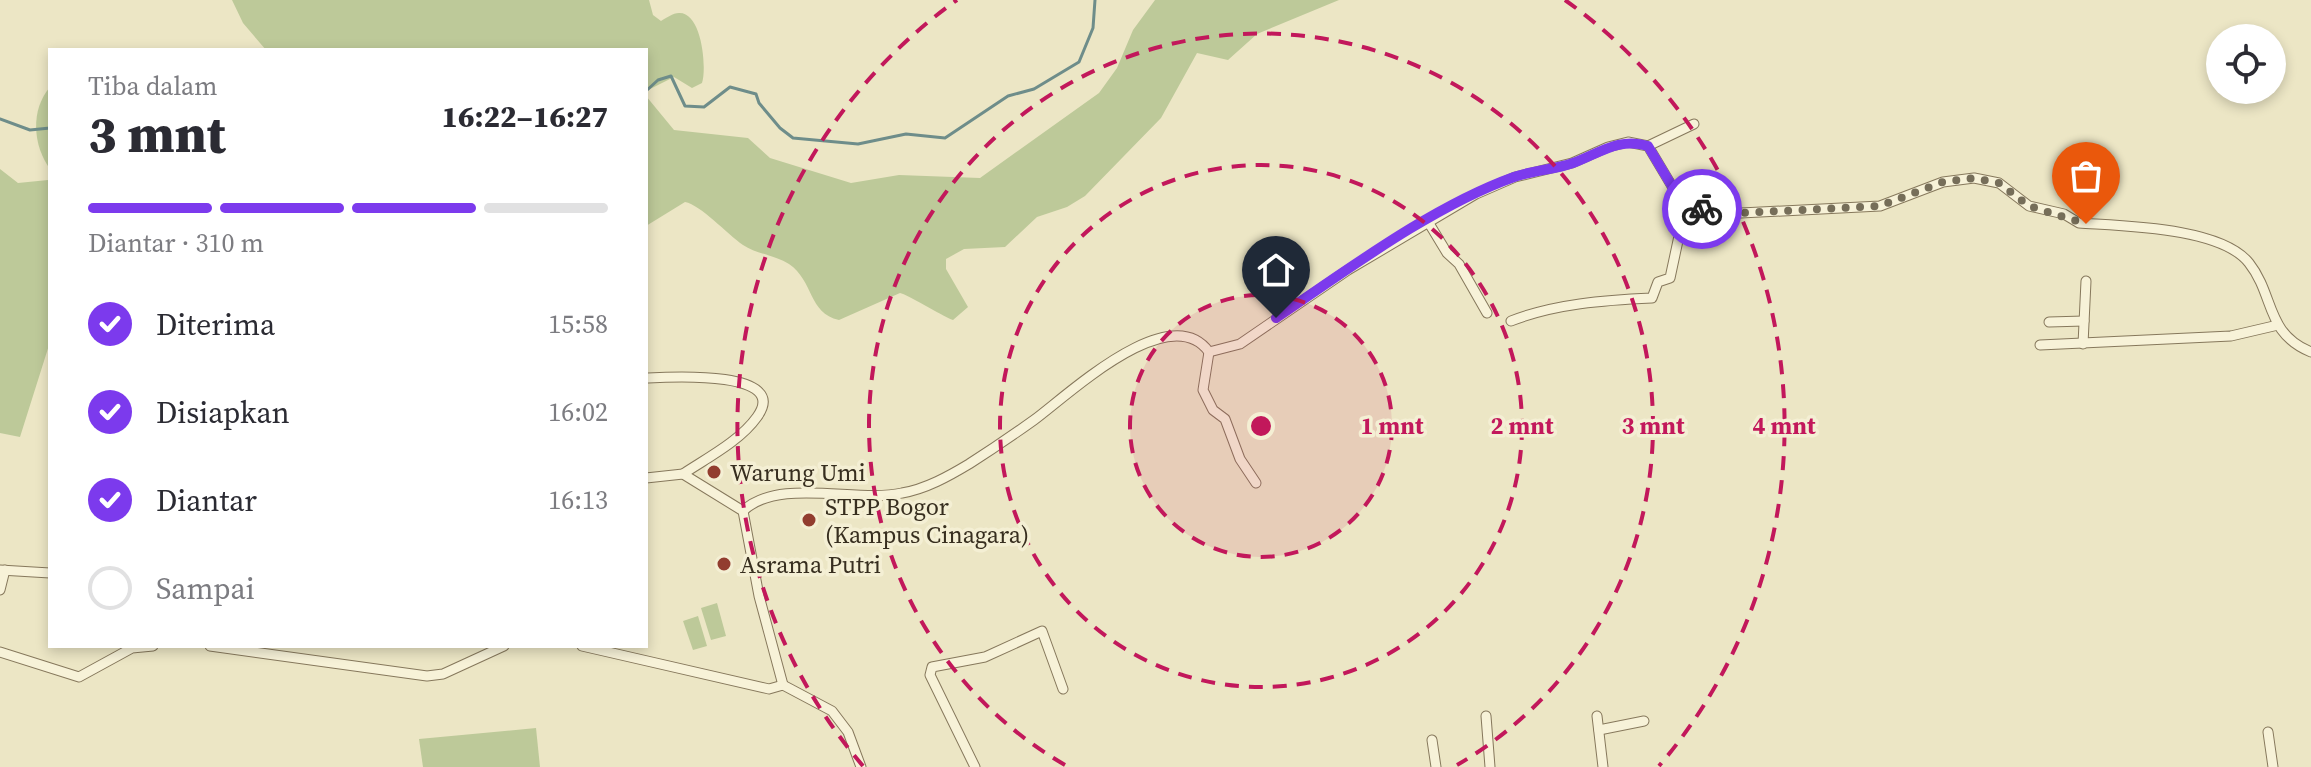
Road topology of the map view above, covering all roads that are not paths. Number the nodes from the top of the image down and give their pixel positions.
1 (1694, 124) dead end
2 (1648, 146) junction
3 (1685, 208) junction
4 (1427, 220) junction
5 (2086, 281) dead end
6 (1487, 313) dead end
7 (1511, 321) dead end
8 (2084, 321) junction
9 (2049, 322) dead end
10 (2278, 325) junction
11 (2083, 344) junction
12 (2040, 345) dead end
13 (1209, 352) junction
14 (2311, 352) edge
15 (648, 378) edge
16 (683, 474) junction
17 (648, 478) edge
18 (1256, 483) dead end
19 (743, 511) junction
20 (2, 570) edge
21 (48, 573) edge
22 (0, 590) edge
23 (132, 648) edge
24 (224, 648) edge
25 (500, 648) edge
26 (591, 648) edge
27 (0, 652) edge
28 (783, 685) junction
29 (1063, 689) dead end
30 (1486, 716) dead end
31 (1597, 716) dead end
32 (1644, 721) dead end
33 (1599, 730) junction
34 (2268, 732) dead end
35 (1432, 740) dead end
36 (861, 767) edge
37 (975, 767) edge
38 (1436, 767) edge
39 (1490, 767) edge
40 (1603, 767) edge
41 (2273, 767) edge

1 - 2 street
2 - 3 street
2 - 4 street
3 - 7 street
3 - 10 street
4 - 6 street
4 - 13 street
5 - 8 street
8 - 9 street
8 - 11 street
10 - 11 street
10 - 14 street
11 - 12 street
13 - 18 street
13 - 19 street
15 - 16 street
16 - 17 street
16 - 19 street
19 - 28 street
20 - 21 street
20 - 22 street
23 - 27 street
24 - 25 street
26 - 28 street
28 - 36 street
29 - 37 street
30 - 39 street
31 - 33 street
32 - 33 street
33 - 40 street
34 - 41 street
35 - 38 street

